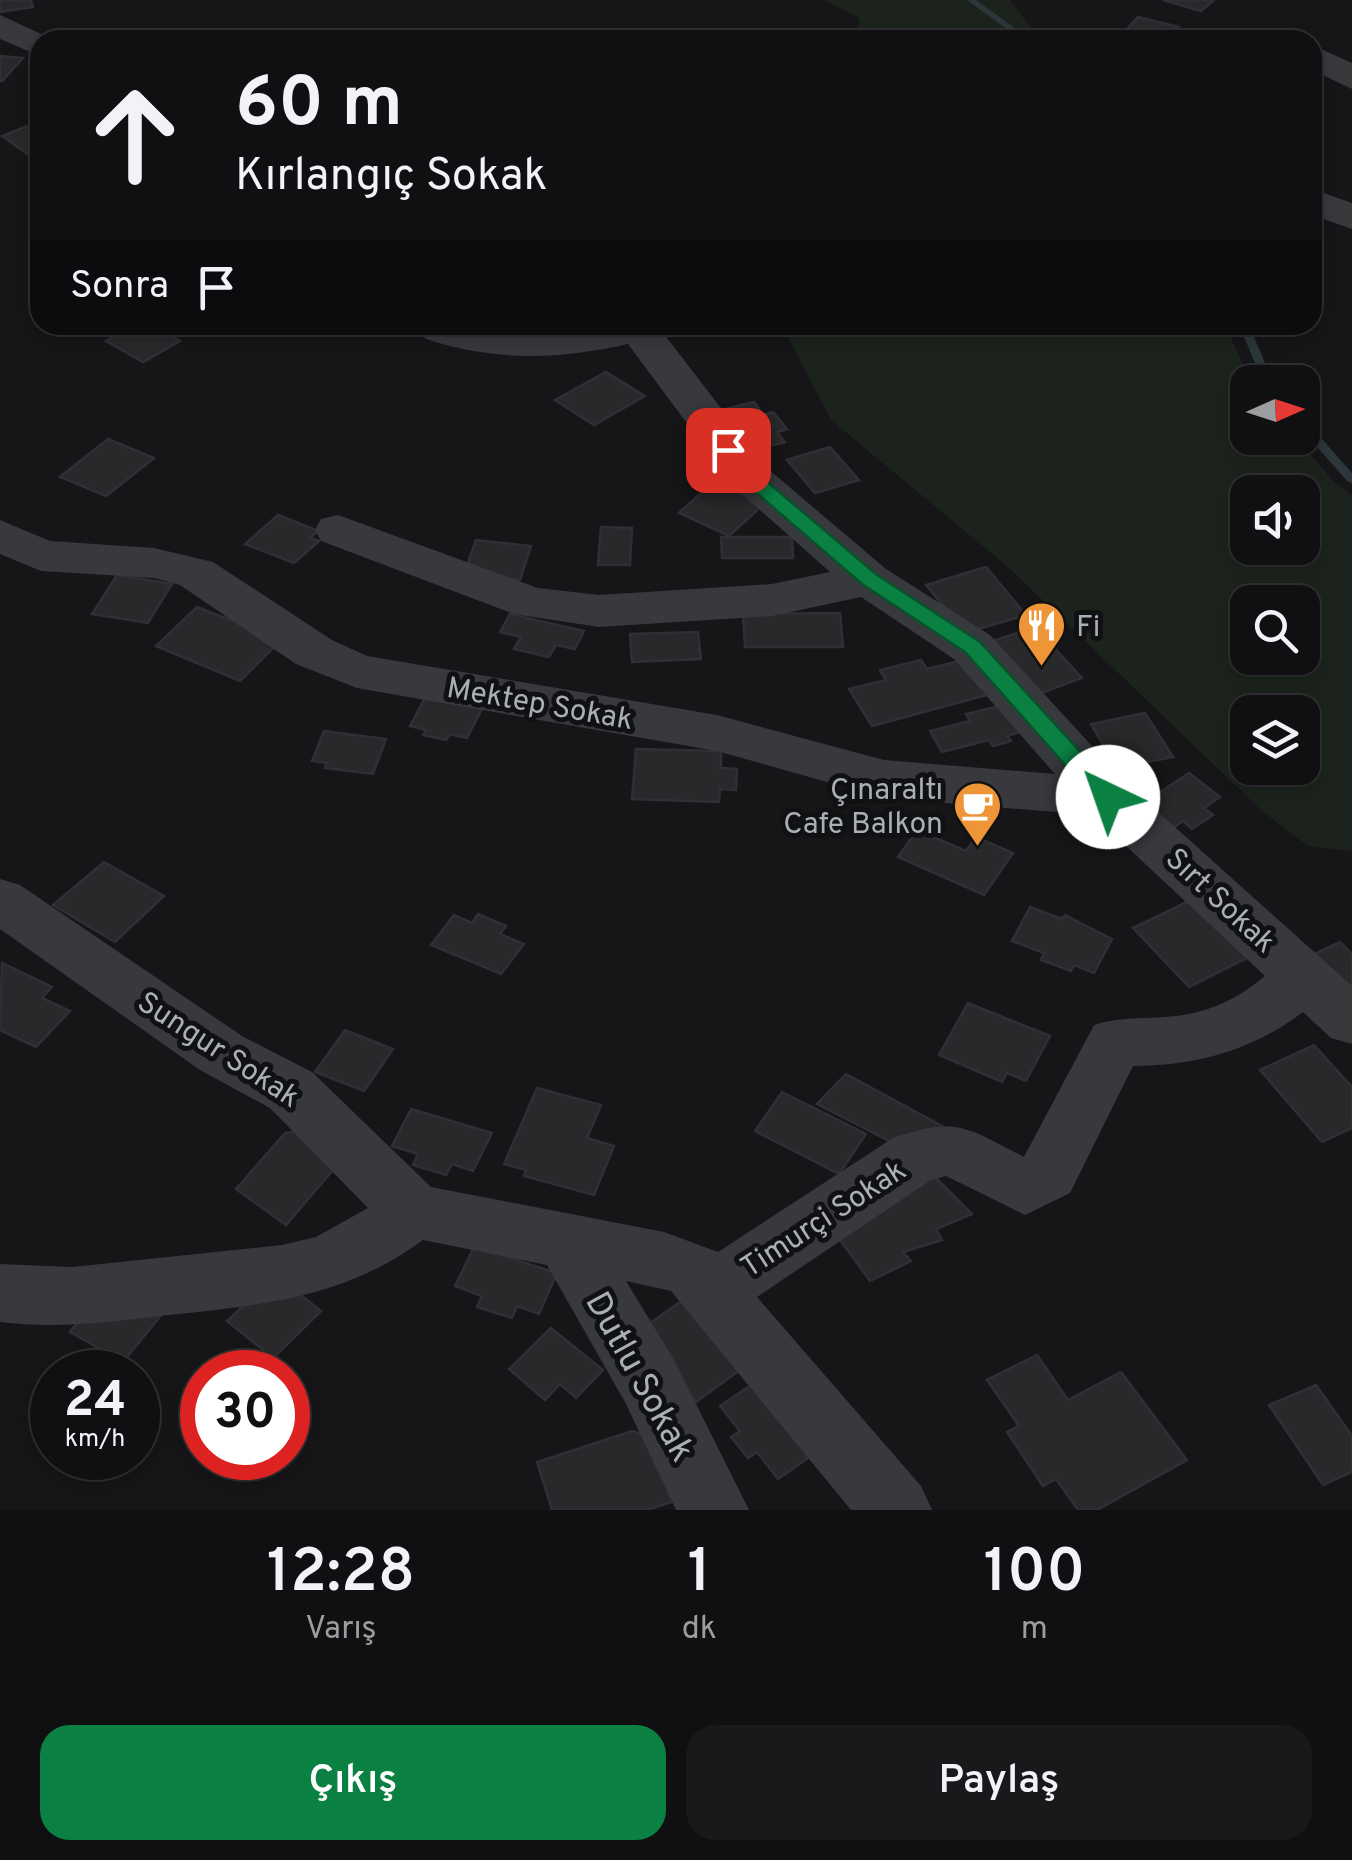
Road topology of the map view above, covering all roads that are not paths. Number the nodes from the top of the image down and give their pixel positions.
1 (0, 25) edge
2 (30, 40) edge
3 (1322, 62) edge
4 (1352, 78) edge
5 (1322, 205) edge
6 (1352, 217) edge
7 (464, 335) edge
8 (606, 335) edge
9 (643, 335) edge
10 (338, 530) dead end
11 (0, 535) edge
12 (870, 580) junction
13 (1108, 797) junction
14 (0, 900) edge
15 (1304, 977) junction
16 (1352, 1021) edge
17 (413, 1211) junction
18 (568, 1242) junction
19 (0, 1292) edge
20 (712, 1292) junction
21 (713, 1510) edge
22 (896, 1510) edge

1 - 2 street
3 - 4 street
5 - 6 street
7 - 8 street, Sırt Sokak
9 - 12 street, Sırt Sokak
10 - 12 street
11 - 13 street, Mektep Sokak
12 - 13 street, Sırt Sokak
13 - 15 street, Sırt Sokak
14 - 17 street, Sungur Sokak
15 - 16 street, Sırt Sokak
15 - 20 street, Timurçi Sokak
17 - 18 street
17 - 19 street
18 - 20 street
18 - 21 street, Dutlu Sokak
20 - 22 street

